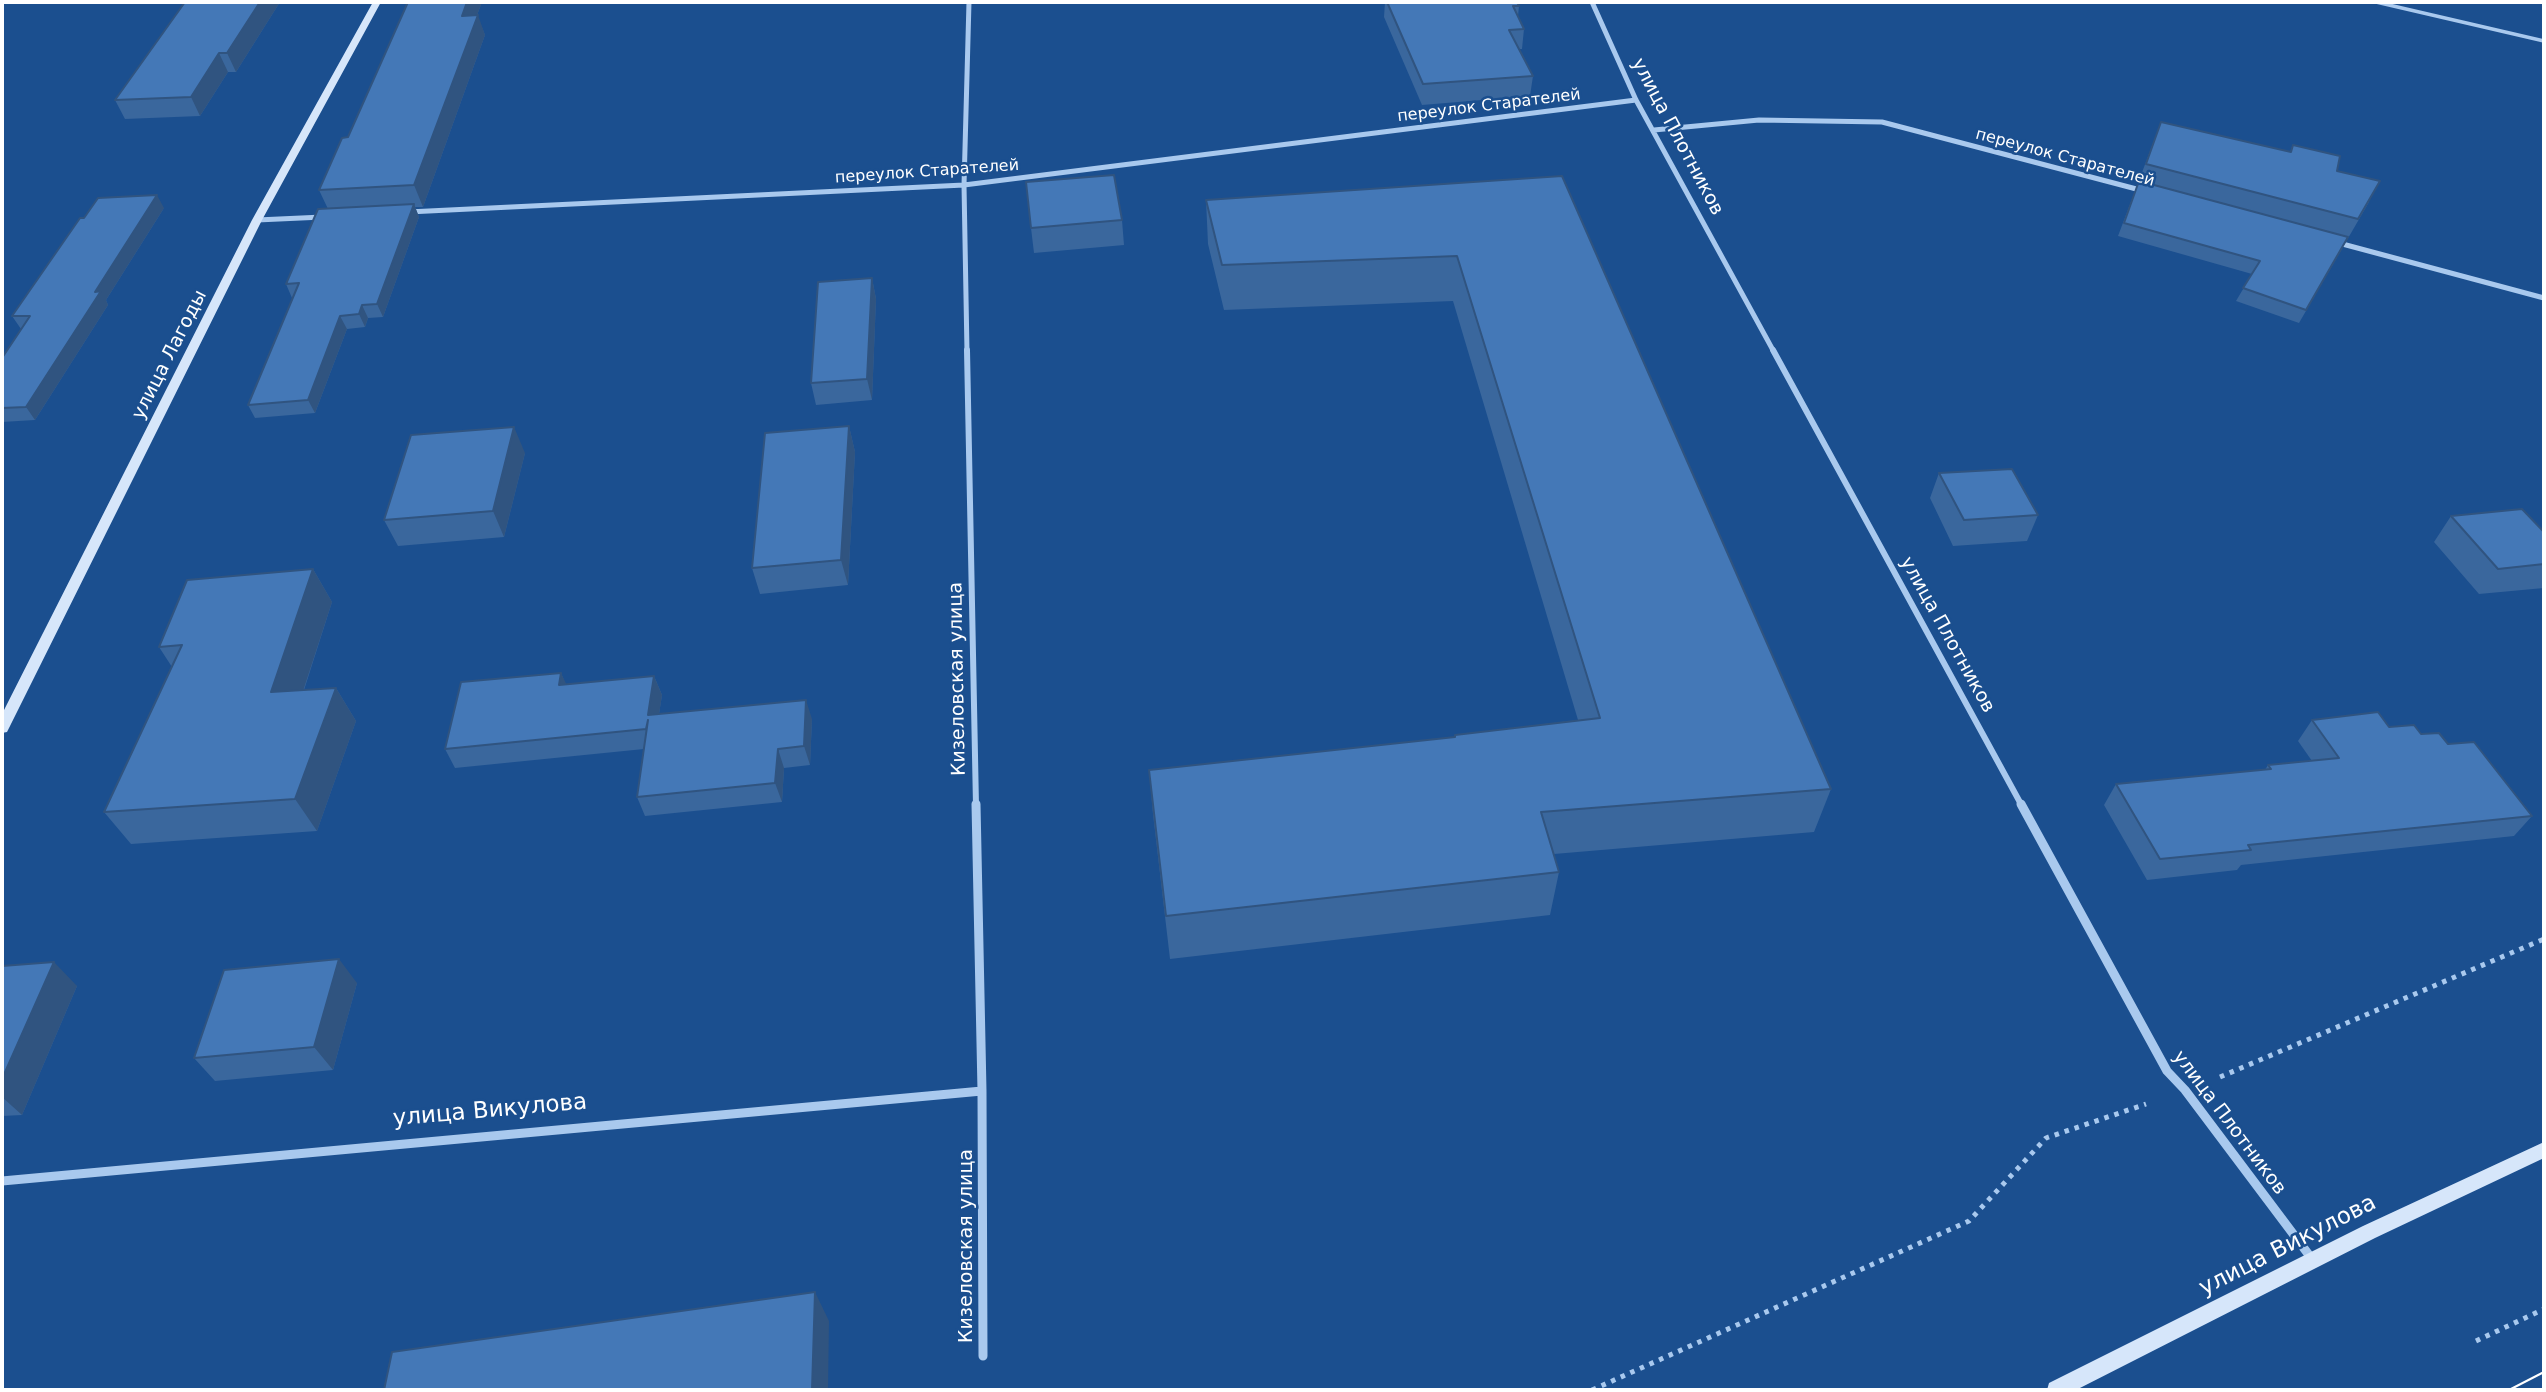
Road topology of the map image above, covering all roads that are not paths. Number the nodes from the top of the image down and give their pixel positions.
1 (377, 2) edge
2 (969, 2) edge
3 (1592, 2) edge
4 (2376, 2) edge
5 (2544, 41) edge
6 (1636, 100) junction
7 (1654, 130) junction
8 (964, 185) junction
9 (2152, 194) edge
10 (396, 213) edge
11 (327, 216) edge
12 (257, 220) junction
13 (2328, 240) edge
14 (2544, 298) edge
15 (2, 728) edge
16 (982, 1091) junction
17 (2544, 1150) edge
18 (2, 1181) edge
19 (2313, 1261) junction
20 (983, 1356) dead end
21 (2056, 1390) edge

1 - 12 street, улица Лагоды
2 - 8 street, Кизеловская улица
3 - 6 street, улица Плотников
4 - 5 lane
6 - 7 street, улица Плотников
6 - 8 street, переулок Старателей
7 - 9 street, переулок Старателей
7 - 19 street, улица Плотников
8 - 10 street, переулок Старателей
8 - 16 street, Кизеловская улица
11 - 12 street
12 - 15 street, улица Лагоды
13 - 14 street
16 - 18 street, улица Викулова
16 - 20 street, Кизеловская улица
17 - 19 street, улица Викулова
19 - 21 street, улица Викулова

